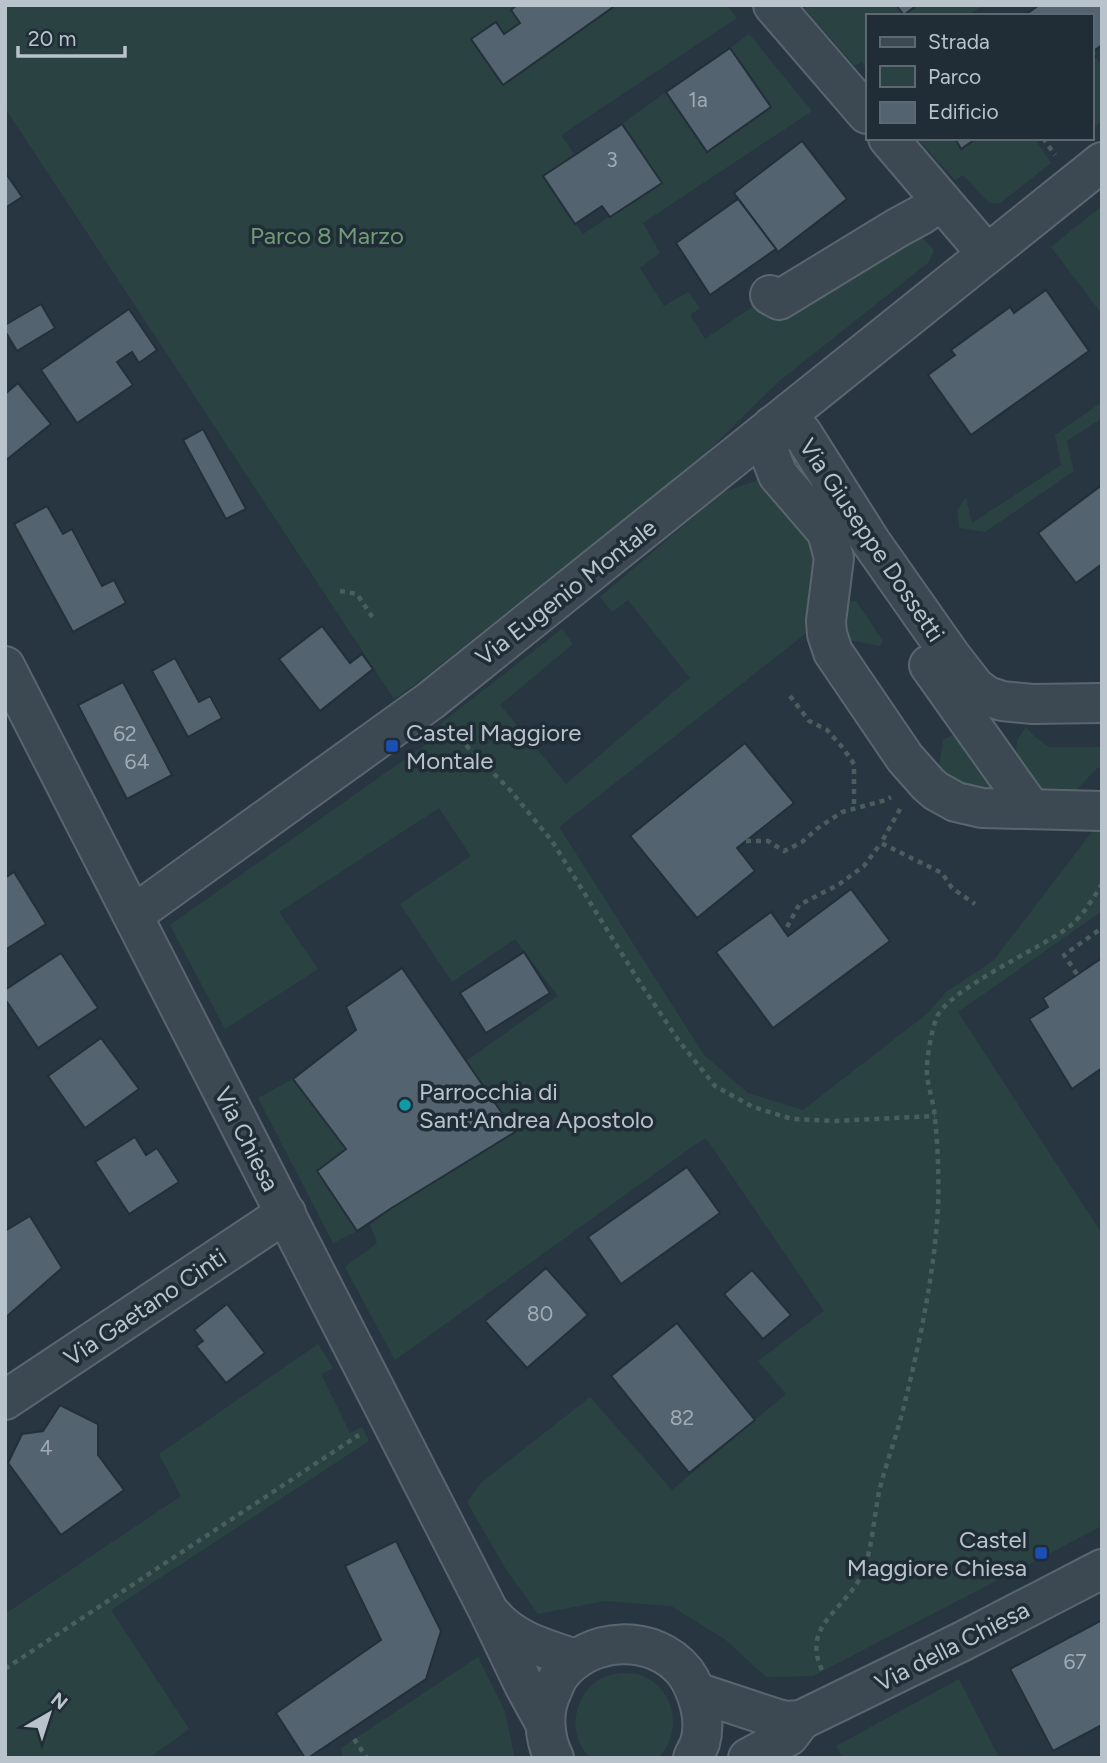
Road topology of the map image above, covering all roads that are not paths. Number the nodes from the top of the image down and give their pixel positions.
1 (773, 5) edge
2 (866, 113) edge
3 (890, 140) edge
4 (1102, 162) edge
5 (941, 201) junction
6 (987, 254) junction
7 (770, 295) dead end
8 (772, 426) junction
9 (827, 532) junction
10 (5, 666) edge
11 (1102, 703) edge
12 (1033, 704) junction
13 (16, 714) edge
14 (1021, 795) junction
15 (1102, 811) edge
16 (132, 915) junction
17 (286, 1213) junction
18 (5, 1401) edge
19 (1102, 1569) edge
20 (489, 1612) junction
21 (576, 1659) junction
22 (696, 1692) junction
23 (801, 1720) junction
24 (548, 1747) edge
25 (693, 1758) edge
26 (748, 1758) edge

1 - 2 street
3 - 5 street
4 - 6 street, Via Eugenio Montale
5 - 6 street
5 - 7 street
6 - 8 street, Via Eugenio Montale
8 - 9 street, Via Giuseppe Dossetti
8 - 12 street, Via Giuseppe Dossetti
8 - 16 street, Via Eugenio Montale
9 - 14 street, Via Giuseppe Dossetti
9 - 14 street, Via Giuseppe Dossetti
10 - 13 street, Via Chiesa
11 - 12 street, Via Giuseppe Dossetti
12 - 14 street
13 - 16 street, Via Chiesa
14 - 15 street, Via Giuseppe Dossetti
16 - 17 street, Via Chiesa
17 - 18 street, Via Gaetano Cinti
17 - 20 street, Via Chiesa
19 - 23 street, Via della Chiesa
20 - 21 street, Via Chiesa
20 - 24 street, Via Chiesa
21 - 22 street
21 - 24 street
22 - 23 street
22 - 25 street
23 - 26 street, Via della Chiesa

